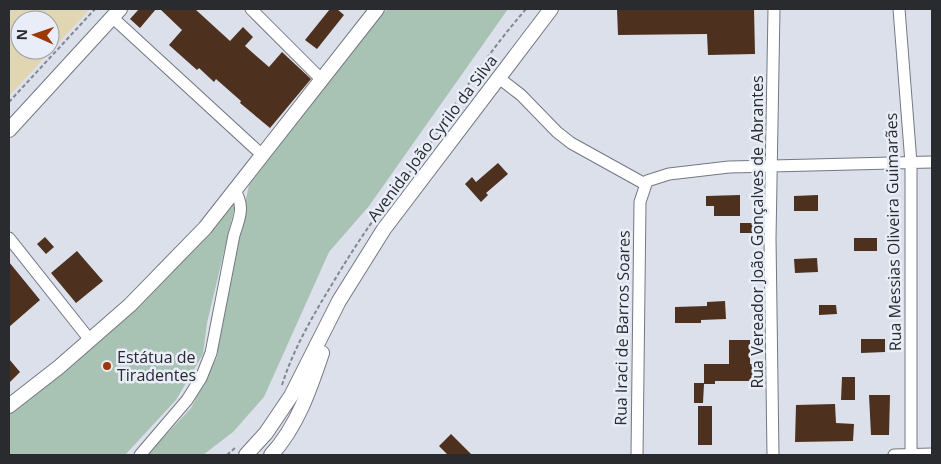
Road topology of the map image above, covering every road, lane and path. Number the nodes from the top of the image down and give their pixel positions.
1 (96, 9) edge
2 (251, 9) edge
3 (377, 9) edge
4 (551, 9) edge
5 (774, 9) edge
6 (899, 9) edge
7 (116, 13) edge
8 (499, 78) junction
9 (322, 80) junction
10 (9, 102) edge
11 (9, 130) edge
12 (261, 154) junction
13 (932, 162) edge
14 (911, 163) junction
15 (770, 166) junction
16 (645, 184) junction
17 (234, 189) junction
18 (9, 238) edge
19 (345, 291) junction
20 (90, 340) junction
21 (9, 406) edge
22 (932, 454) edge
23 (140, 455) edge
24 (246, 455) edge
25 (271, 455) edge
26 (637, 455) edge
27 (773, 455) edge
28 (894, 455) edge
29 (911, 455) edge

1 - 10 path
2 - 9 street
3 - 9 main road
4 - 8 main road, Avenida João Cyrilo da Silva
5 - 15 street, Rua Vereador João Gonçalves de Abrantes
6 - 14 street, Rua Messias Oliveira Guimarães
7 - 11 main road
7 - 12 street
8 - 16 street
8 - 19 main road, Avenida João Cyrilo da Silva
9 - 12 main road
12 - 17 main road
13 - 14 street
14 - 15 street
14 - 29 street, Rua Messias Oliveira Guimarães
15 - 16 street
15 - 27 street, Rua Vereador João Gonçalves de Abrantes
16 - 26 street, Rua Iraci de Barros Soares
17 - 20 main road
17 - 23 street
18 - 20 street
19 - 24 main road, Avenida João Cyrilo da Silva
19 - 25 main road, Avenida João Cyrilo da Silva
20 - 21 main road
22 - 29 street
28 - 29 street

